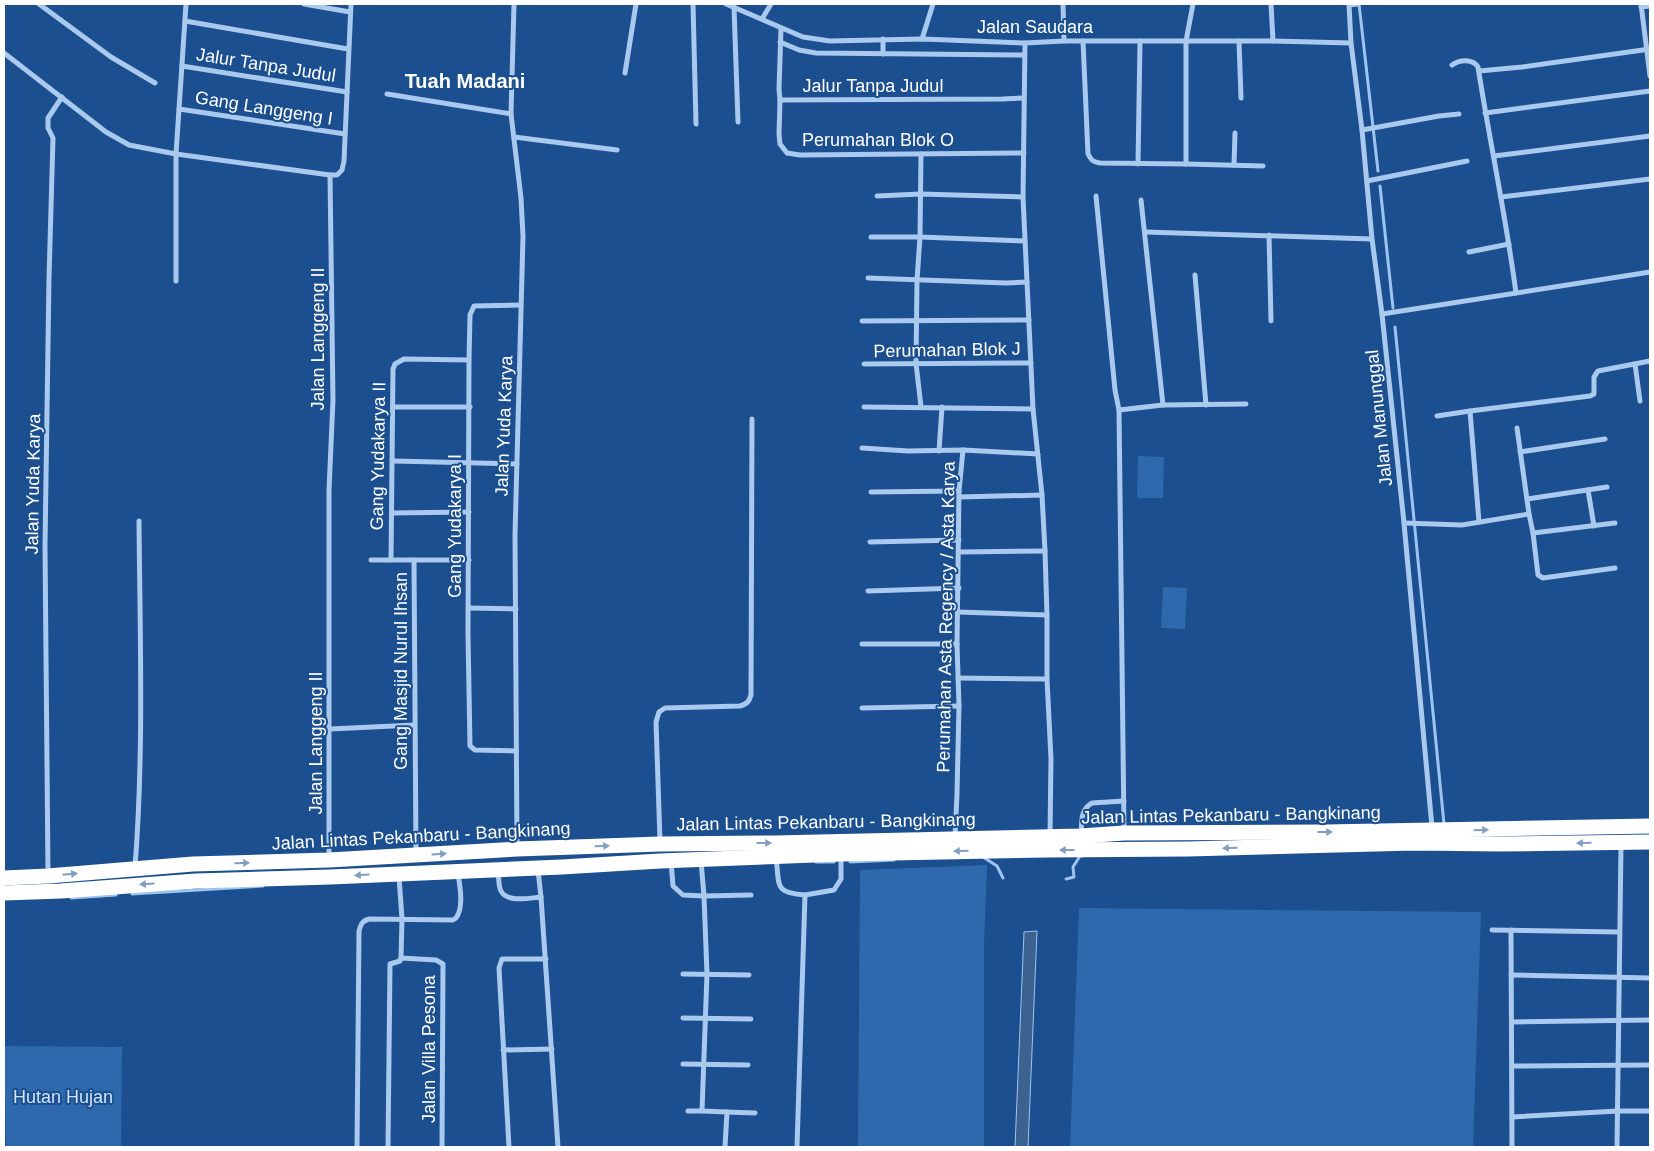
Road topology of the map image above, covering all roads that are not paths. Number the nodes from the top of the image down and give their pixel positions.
1 (39, 4) edge
2 (186, 4) edge
3 (304, 4) edge
4 (351, 4) edge
5 (514, 4) edge
6 (636, 4) edge
7 (693, 4) edge
8 (726, 4) edge
9 (771, 4) edge
10 (933, 4) edge
11 (1063, 4) edge
12 (1193, 4) edge
13 (1270, 4) edge
14 (1358, 4) edge
15 (1349, 5) edge
16 (1641, 6) edge
17 (1650, 6) edge
18 (734, 7) junction
19 (350, 12) junction
20 (762, 19) junction
21 (185, 21) junction
22 (781, 28) junction
23 (883, 39) junction
24 (922, 39) junction
25 (1064, 41) junction
26 (1083, 41) junction
27 (1140, 41) junction
28 (1186, 41) junction
29 (1239, 41) junction
30 (1274, 41) junction
31 (780, 42) junction
32 (1024, 43) junction
33 (1351, 43) junction
34 (348, 49) junction
35 (1649, 49) edge
36 (4, 53) edge
37 (883, 54) junction
38 (1024, 55) junction
39 (1452, 65) dead end
40 (182, 66) junction
41 (1479, 71) junction
42 (625, 73) dead end
43 (1650, 76) edge
44 (155, 83) dead end
45 (1650, 91) edge
46 (347, 92) junction
47 (387, 94) dead end
48 (62, 97) junction
49 (1024, 98) junction
50 (1241, 98) dead end
51 (780, 100) junction
52 (179, 109) junction
53 (1485, 112) junction
54 (511, 114) junction
55 (1459, 114) dead end
56 (738, 122) dead end
57 (696, 124) dead end
58 (1362, 130) junction
59 (1235, 133) dead end
60 (345, 134) junction
61 (1650, 136) edge
62 (514, 137) junction
63 (617, 150) dead end
64 (1024, 153) junction
65 (176, 154) junction
66 (921, 154) junction
67 (1494, 156) junction
68 (1467, 161) dead end
69 (1138, 164) junction
70 (1186, 164) junction
71 (1234, 165) junction
72 (1263, 166) dead end
73 (330, 175) junction
74 (1650, 179) edge
75 (1367, 182) junction
76 (920, 194) junction
77 (877, 196) dead end
78 (1096, 196) dead end
79 (1023, 197) junction
80 (1501, 197) junction
81 (1141, 200) dead end
82 (1145, 232) junction
83 (1269, 235) junction
84 (871, 237) dead end
85 (920, 237) junction
86 (1372, 239) junction
87 (1025, 241) junction
88 (1509, 244) junction
89 (1469, 252) dead end
90 (1650, 274) edge
91 (1195, 275) dead end
92 (868, 278) dead end
93 (917, 280) junction
94 (176, 281) dead end
95 (1027, 282) junction
96 (1516, 293) junction
97 (521, 305) junction
98 (1382, 314) junction
99 (862, 320) dead end
100 (1029, 320) junction
101 (917, 321) junction
102 (1271, 322) dead end
103 (470, 360) junction
104 (1650, 361) edge
105 (1031, 362) junction
106 (864, 364) dead end
107 (916, 364) junction
108 (1635, 364) junction
109 (1640, 401) dead end
110 (1246, 404) dead end
111 (1163, 405) junction
112 (1206, 405) junction
113 (394, 407) junction
114 (470, 407) junction
115 (864, 407) dead end
116 (921, 407) junction
117 (942, 408) junction
118 (1033, 409) junction
119 (1119, 410) junction
120 (1470, 411) junction
121 (1436, 416) dead end
122 (752, 419) dead end
123 (1517, 428) dead end
124 (1605, 439) dead end
125 (862, 448) dead end
126 (963, 450) junction
127 (939, 451) junction
128 (1520, 452) junction
129 (1038, 454) junction
130 (392, 461) junction
131 (469, 463) junction
132 (517, 464) junction
133 (1607, 487) dead end
134 (1588, 490) junction
135 (871, 492) dead end
136 (959, 494) junction
137 (1042, 495) junction
138 (1527, 499) junction
139 (469, 512) junction
140 (392, 513) junction
141 (1529, 514) junction
142 (139, 521) dead end
143 (1479, 522) junction
144 (1404, 523) junction
145 (1615, 524) dead end
146 (1594, 526) junction
147 (1533, 532) junction
148 (959, 540) junction
149 (870, 542) dead end
150 (1045, 551) junction
151 (959, 552) junction
152 (371, 560) dead end
153 (391, 560) junction
154 (414, 560) junction
155 (470, 560) junction
156 (1615, 568) dead end
157 (958, 588) junction
158 (868, 592) dead end
159 (469, 608) junction
160 (516, 609) junction
161 (958, 612) junction
162 (1047, 615) junction
163 (862, 644) dead end
164 (957, 644) junction
165 (958, 678) junction
166 (1047, 679) junction
167 (958, 706) junction
168 (862, 708) dead end
169 (414, 725) junction
170 (330, 729) junction
171 (516, 750) junction
172 (1124, 801) junction
173 (1650, 826) edge
174 (1432, 830) junction
175 (1124, 833) junction
176 (1050, 836) junction
177 (1080, 836) junction
178 (1277, 838) junction
179 (1303, 838) junction
180 (955, 839) junction
181 (1620, 842) junction
182 (1650, 842) edge
183 (660, 844) junction
184 (517, 849) junction
185 (842, 854) junction
186 (416, 855) junction
187 (776, 857) junction
188 (329, 860) junction
189 (701, 860) junction
190 (671, 861) junction
191 (194, 864) junction
192 (135, 868) junction
193 (538, 868) junction
194 (498, 870) junction
195 (457, 871) junction
196 (399, 874) junction
197 (48, 876) junction
198 (4, 878) edge
199 (196, 881) junction
200 (4, 893) edge
201 (751, 895) dead end
202 (805, 895) junction
203 (704, 896) junction
204 (540, 897) junction
205 (402, 918) junction
206 (1492, 930) dead end
207 (1511, 930) junction
208 (1619, 932) junction
209 (402, 958) junction
210 (546, 959) junction
211 (683, 974) dead end
212 (707, 974) junction
213 (749, 975) dead end
214 (1511, 975) junction
215 (1619, 978) junction
216 (1650, 978) edge
217 (683, 1018) dead end
218 (706, 1018) junction
219 (751, 1019) dead end
220 (1650, 1020) edge
221 (1618, 1021) junction
222 (1512, 1022) junction
223 (552, 1049) junction
224 (503, 1050) junction
225 (683, 1064) dead end
226 (704, 1064) junction
227 (748, 1065) dead end
228 (1618, 1065) junction
229 (1650, 1065) edge
230 (1512, 1066) junction
231 (688, 1111) dead end
232 (1618, 1111) junction
233 (1650, 1111) edge
234 (702, 1112) junction
235 (727, 1112) junction
236 (755, 1113) dead end
237 (1512, 1116) junction
238 (358, 1147) edge
239 (388, 1147) edge
240 (442, 1147) edge
241 (509, 1147) edge
242 (558, 1147) edge
243 (725, 1147) edge
244 (797, 1147) edge
245 (1512, 1147) edge
246 (1617, 1147) edge

1 - 44 street
2 - 21 street, Jalur Tanpa Judul
3 - 19 street
4 - 19 street, Jalur Tanpa Judul
5 - 54 street, Jalan Yuda Karya
6 - 42 street
7 - 57 street
8 - 18 street, Jalan Saudara
9 - 20 street
10 - 24 street
11 - 25 street
12 - 28 street
13 - 30 street
14 - 15 street
15 - 33 street, Jalan Manunggal
16 - 17 street
16 - 35 street
18 - 20 street, Jalan Saudara
18 - 56 street
19 - 34 street, Jalur Tanpa Judul
20 - 22 street, Jalan Saudara
21 - 34 street
21 - 40 street, Jalur Tanpa Judul
22 - 23 street, Jalan Saudara
22 - 31 street, Jalur Tanpa Judul
23 - 24 street, Jalan Saudara
23 - 37 street
24 - 32 street, Jalan Saudara
25 - 26 street, Jalan Saudara
25 - 32 street, Jalan Saudara
26 - 27 street, Jalan Saudara
26 - 69 street
27 - 28 street, Jalan Saudara
27 - 69 street
28 - 29 street, Jalan Saudara
28 - 70 street
29 - 30 street, Jalan Saudara
29 - 50 street
30 - 33 street, Jalan Saudara
31 - 37 street, Jalur Tanpa Judul
31 - 51 street, Jalur Tanpa Judul
32 - 38 street
33 - 58 street, Jalan Manunggal
34 - 46 street, Jalur Tanpa Judul
35 - 41 street
35 - 43 street
36 - 48 street
37 - 38 street, Jalur Tanpa Judul
38 - 49 street
39 - 41 street
40 - 46 street, Jalur Tanpa Judul
40 - 52 street, Jalur Tanpa Judul
41 - 53 street
45 - 53 street
46 - 60 street, Jalur Tanpa Judul
47 - 54 street
48 - 65 street
48 - 197 street, Jalan Yuda Karya
49 - 51 street, Jalur Tanpa Judul
49 - 64 street
51 - 66 street, Perumahan Blok O
52 - 60 street, Gang Langgeng I
52 - 65 street, Jalur Tanpa Judul
53 - 67 street
54 - 62 street, Jalan Yuda Karya
55 - 58 street
58 - 75 street, Jalan Manunggal
59 - 71 street
60 - 73 street, Jalur Tanpa Judul
61 - 67 street
62 - 63 street
62 - 97 street, Jalan Yuda Karya
64 - 66 street, Perumahan Blok O
64 - 79 street
65 - 73 street
65 - 94 street, Jalur Tanpa Judul
66 - 76 street
67 - 80 street
68 - 75 street
69 - 70 street
70 - 71 street
71 - 72 street
73 - 170 street, Jalan Langgeng II
74 - 80 street
75 - 86 street, Jalan Manunggal
76 - 77 street
76 - 79 street
76 - 85 street
78 - 119 street
79 - 87 street
80 - 88 street
81 - 82 street
82 - 83 street
82 - 111 street
83 - 86 street
83 - 102 street
84 - 85 street
85 - 87 street
85 - 93 street
86 - 98 street, Jalan Manunggal
87 - 95 street
88 - 89 street
88 - 96 street
90 - 96 street
91 - 112 street
92 - 93 street
93 - 95 street
93 - 101 street
95 - 100 street
96 - 98 street
97 - 103 street, Gang Yudakarya I
97 - 132 street, Jalan Yuda Karya
98 - 144 street, Jalan Manunggal
99 - 101 street
100 - 101 street
100 - 105 street
101 - 107 street
103 - 113 street, Gang Yudakarya II
103 - 114 street, Gang Yudakarya I
104 - 108 street
105 - 107 street, Perumahan Blok J
105 - 118 street
106 - 107 street, Perumahan Blok J
107 - 116 street
108 - 109 street
108 - 120 street
110 - 112 street
111 - 112 street
111 - 119 street
113 - 114 street
113 - 130 street, Gang Yudakarya II
114 - 131 street, Gang Yudakarya I
115 - 116 street
116 - 117 street
117 - 118 street
117 - 127 street
118 - 129 street
119 - 172 street
120 - 121 street
120 - 143 street
122 - 183 street
123 - 128 street
124 - 128 street
125 - 127 street, Perumahan Asta Regency / Asta Karya
126 - 127 street, Perumahan Asta Regency / Asta Karya
126 - 129 street
126 - 136 street, Perumahan Asta Regency / Asta Karya
128 - 138 street
129 - 137 street
130 - 131 street
130 - 140 street, Gang Yudakarya II
131 - 132 street
131 - 139 street, Gang Yudakarya I
132 - 160 street, Jalan Yuda Karya
133 - 134 street
134 - 138 street
134 - 146 street
135 - 136 street
136 - 137 street
136 - 148 street, Perumahan Asta Regency / Asta Karya
137 - 150 street
138 - 141 street
139 - 140 street
139 - 155 street, Gang Yudakarya I
140 - 153 street, Gang Yudakarya II
141 - 143 street
141 - 147 street
142 - 192 street
143 - 144 street
144 - 174 street, Jalan Manunggal
145 - 146 street
146 - 147 street
147 - 156 street
148 - 149 street
148 - 151 street, Perumahan Asta Regency / Asta Karya
150 - 151 street
150 - 162 street
151 - 157 street, Perumahan Asta Regency / Asta Karya
152 - 153 street
153 - 154 street
154 - 155 street
154 - 169 street, Gang Masjid Nurul Ihsan
155 - 159 street, Gang Yudakarya I
157 - 158 street
157 - 161 street, Perumahan Asta Regency / Asta Karya
159 - 160 street
159 - 171 street, Gang Yudakarya I
160 - 171 street, Jalan Yuda Karya
161 - 162 street
161 - 164 street, Perumahan Asta Regency / Asta Karya
162 - 166 street
163 - 164 street
164 - 165 street, Perumahan Asta Regency / Asta Karya
165 - 166 street
165 - 167 street, Perumahan Asta Regency / Asta Karya
166 - 176 street
167 - 168 street
167 - 180 street, Perumahan Asta Regency / Asta Karya
169 - 170 street
169 - 186 street, Gang Masjid Nurul Ihsan
170 - 188 street, Jalan Langgeng II
171 - 184 street, Jalan Yuda Karya
172 - 175 street
172 - 177 street
174 -> 173 highway, Jalan Lintas Pekanbaru - Bangkinang
179 -> 174 highway, Jalan Lintas Pekanbaru - Bangkinang
175 - 177 highway, Jalan Lintas Pekanbaru - Bangkinang
175 - 178 highway, Jalan Lintas Pekanbaru - Bangkinang
176 - 177 highway, Jalan Lintas Pekanbaru - Bangkinang
176 - 180 highway, Jalan Lintas Pekanbaru - Bangkinang
178 - 179 highway, Jalan Lintas Pekanbaru - Bangkinang
178 -> 185 highway, Jalan Lintas Pekanbaru - Bangkinang
181 -> 179 highway, Jalan Lintas Pekanbaru - Bangkinang
183 -> 180 highway, Jalan Lintas Pekanbaru - Bangkinang
181 - 182 highway, Jalan Lintas Pekanbaru - Bangkinang
181 - 208 street
184 -> 183 highway, Jalan Lintas Pekanbaru - Bangkinang
186 -> 184 highway, Jalan Lintas Pekanbaru - Bangkinang
185 - 187 highway, Jalan Lintas Pekanbaru - Bangkinang
185 - 202 street
186 - 188 highway, Jalan Lintas Pekanbaru - Bangkinang
187 - 189 highway, Jalan Lintas Pekanbaru - Bangkinang
187 - 202 street
191 -> 188 highway, Jalan Lintas Pekanbaru - Bangkinang
189 - 190 highway, Jalan Lintas Pekanbaru - Bangkinang
189 - 203 street
190 - 193 highway, Jalan Lintas Pekanbaru - Bangkinang
190 - 203 street
191 - 192 highway, Jalan Lintas Pekanbaru - Bangkinang
191 - 199 highway
197 -> 192 highway, Jalan Lintas Pekanbaru - Bangkinang
193 - 194 highway, Jalan Lintas Pekanbaru - Bangkinang
193 - 204 street
194 - 195 highway, Jalan Lintas Pekanbaru - Bangkinang
194 - 204 street
195 - 196 highway, Jalan Lintas Pekanbaru - Bangkinang
195 - 205 street
196 -> 199 highway, Jalan Lintas Pekanbaru - Bangkinang
196 - 205 street, Jalan Villa Pesona
197 - 198 highway, Jalan Lintas Pekanbaru - Bangkinang
199 -> 200 highway, Jalan Lintas Pekanbaru - Bangkinang
201 - 203 street
202 - 244 street
203 - 212 street
204 - 210 street
205 - 209 street, Jalan Villa Pesona
205 - 238 street
206 - 207 street
207 - 208 street
207 - 214 street
208 - 215 street
209 - 239 street, Jalan Villa Pesona
209 - 240 street, Jalan Villa Pesona
210 - 223 street
210 - 224 street
211 - 212 street
212 - 213 street
212 - 218 street
214 - 215 street
214 - 222 street
215 - 216 street
215 - 221 street
217 - 218 street
218 - 219 street
218 - 226 street
220 - 221 street
221 - 222 street
221 - 228 street
222 - 230 street
223 - 224 street
223 - 242 street
224 - 241 street
225 - 226 street
226 - 227 street
226 - 234 street
228 - 229 street
228 - 230 street
228 - 232 street
230 - 237 street
231 - 234 street
232 - 233 street
232 - 237 street
232 - 246 street
234 - 235 street
235 - 236 street
235 - 243 street
237 - 245 street

